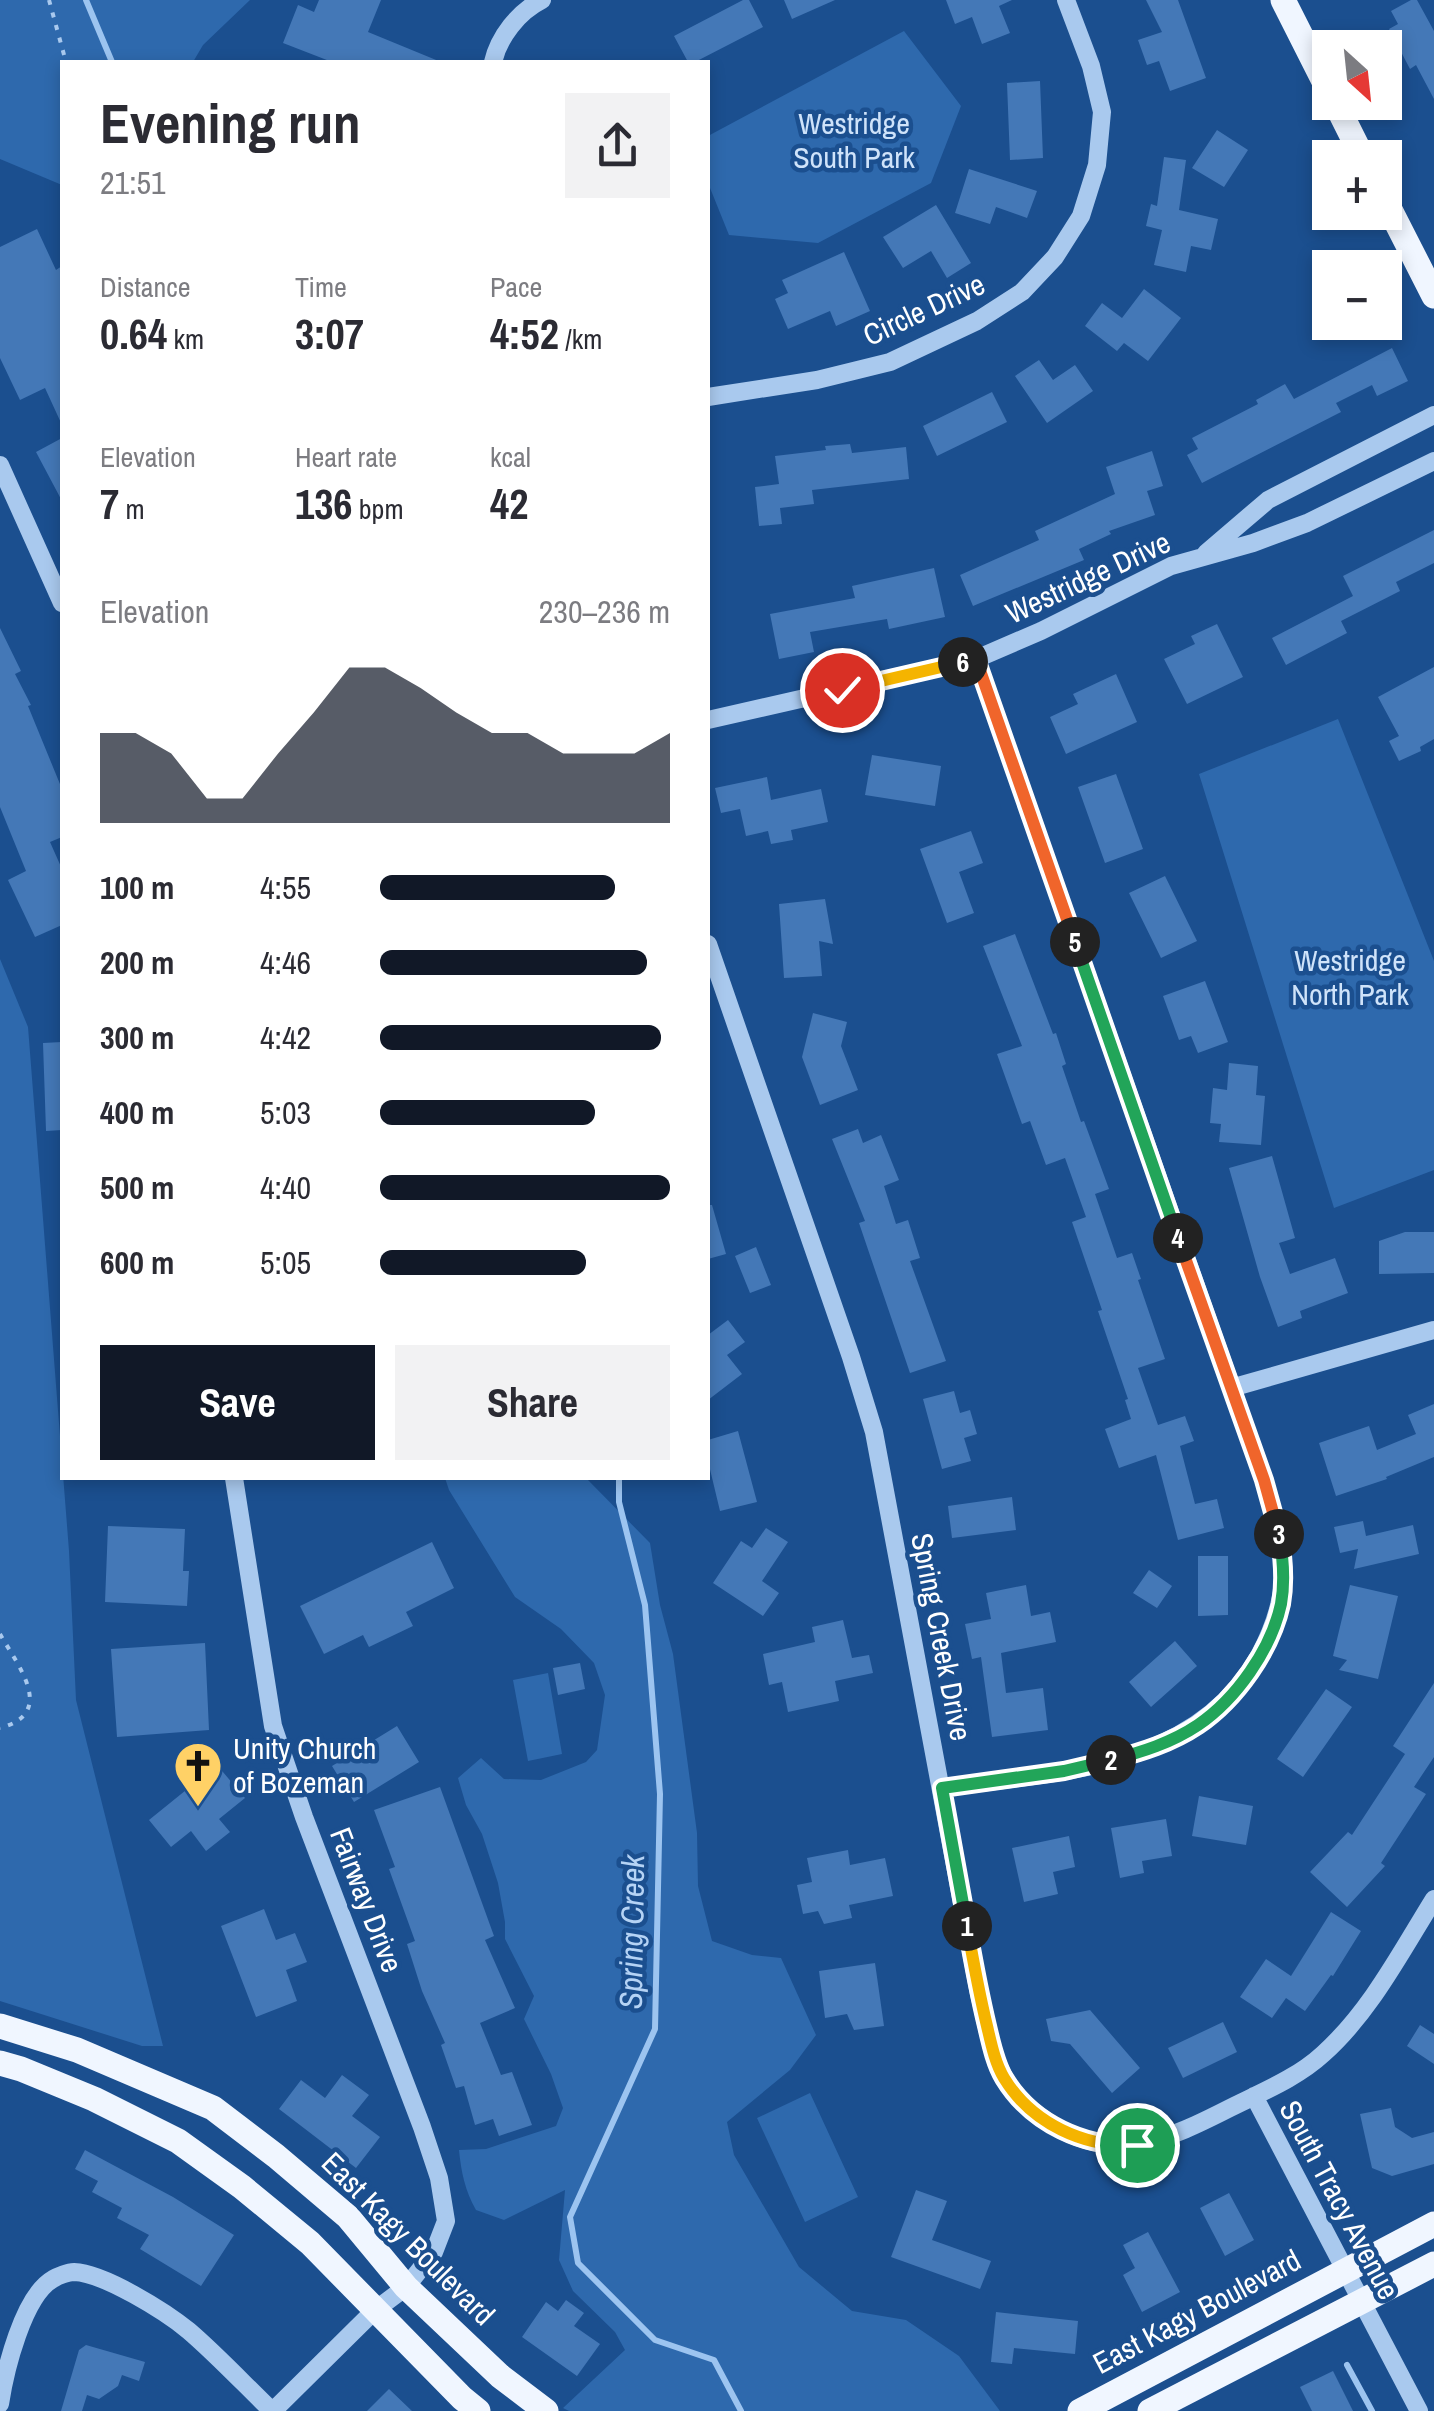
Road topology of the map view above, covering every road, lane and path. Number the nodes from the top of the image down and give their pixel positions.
1 (49, 0) edge
2 (542, 0) edge
3 (1066, 0) edge
4 (1283, 0) edge
5 (1312, 57) edge
6 (65, 60) edge
7 (493, 60) edge
8 (1400, 230) edge
9 (1434, 296) edge
10 (710, 398) edge
11 (1434, 416) edge
12 (1434, 460) edge
13 (0, 465) edge
14 (1201, 556) junction
15 (60, 599) edge
16 (976, 659) junction
17 (710, 720) edge
18 (710, 950) edge
19 (1434, 1330) edge
20 (1231, 1388) junction
21 (234, 1480) edge
22 (0, 1634) edge
23 (0, 1728) edge
24 (942, 1788) junction
25 (1434, 1899) edge
26 (0, 2026) edge
27 (0, 2063) edge
28 (1254, 2096) junction
29 (1434, 2224) edge
30 (1434, 2264) edge
31 (1345, 2270) junction
32 (406, 2287) junction
33 (1362, 2302) junction
34 (374, 2311) junction
35 (0, 2404) edge
36 (273, 2411) edge
37 (478, 2411) edge
38 (546, 2411) edge
39 (1080, 2411) edge
40 (1150, 2411) edge
41 (1419, 2411) edge

1 - 6 path
2 - 7 street
3 - 10 street, Circle Drive
4 - 5 main road
8 - 9 main road
11 - 14 street, Westridge Drive
12 - 14 street, Westridge Drive
13 - 15 street
14 - 16 street, Westridge Drive
16 - 17 street, Westridge Drive
16 - 20 street
18 - 24 street, Spring Creek Drive
19 - 20 street
20 - 24 street
21 - 32 street, Fairway Drive
22 - 23 path
24 - 28 street, Spring Creek Drive
25 - 28 street, South Tracy Avenue
26 - 32 main road, East Kagy Boulevard
27 - 34 main road
28 - 31 street, South Tracy Avenue
29 - 31 main road, East Kagy Boulevard
30 - 33 main road
31 - 33 street, South Tracy Avenue
31 - 39 main road, East Kagy Boulevard
32 - 34 street, Fairway Drive
32 - 38 main road, East Kagy Boulevard
33 - 40 main road
33 - 41 street, South Tracy Avenue
34 - 36 street, Fairway Drive
34 - 37 main road
35 - 36 street

